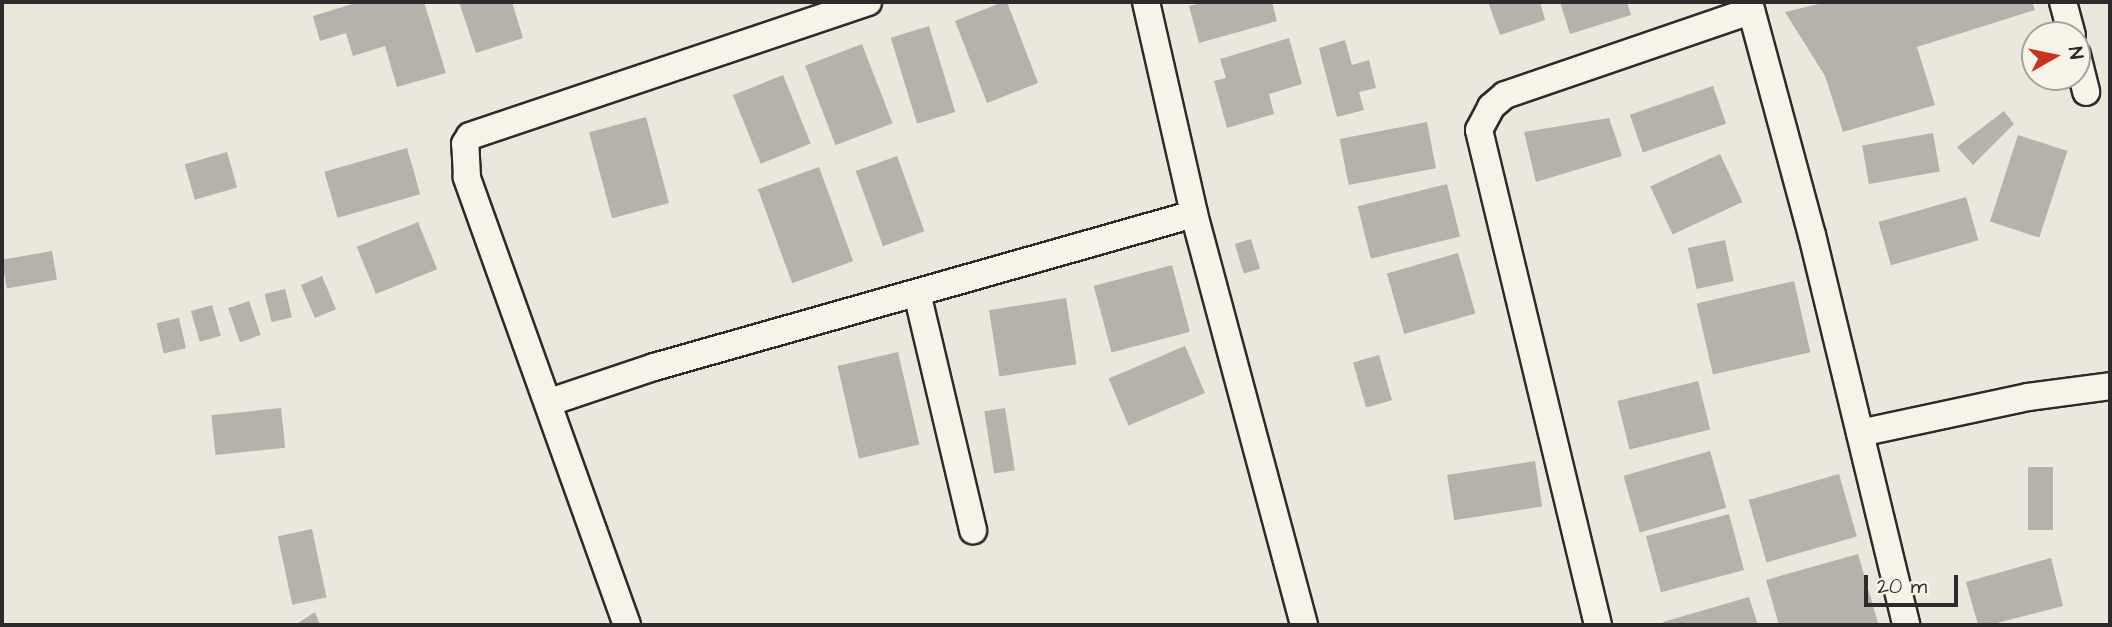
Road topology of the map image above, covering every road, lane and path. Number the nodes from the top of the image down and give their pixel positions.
1 (868, 2) edge
2 (1146, 2) edge
3 (2063, 2) edge
4 (1750, 7) edge
5 (2068, 21) edge
6 (1194, 214) junction
7 (917, 293) junction
8 (2110, 386) edge
9 (550, 402) junction
10 (1860, 433) junction
11 (973, 530) dead end
12 (628, 625) edge
13 (1304, 625) edge
14 (1598, 625) edge
15 (1906, 625) edge

1 - 9 street
2 - 6 street
3 - 5 street
4 - 10 street
4 - 14 street
6 - 7 street
6 - 13 street
7 - 9 street
7 - 11 street
8 - 10 street
9 - 12 street
10 - 15 street

